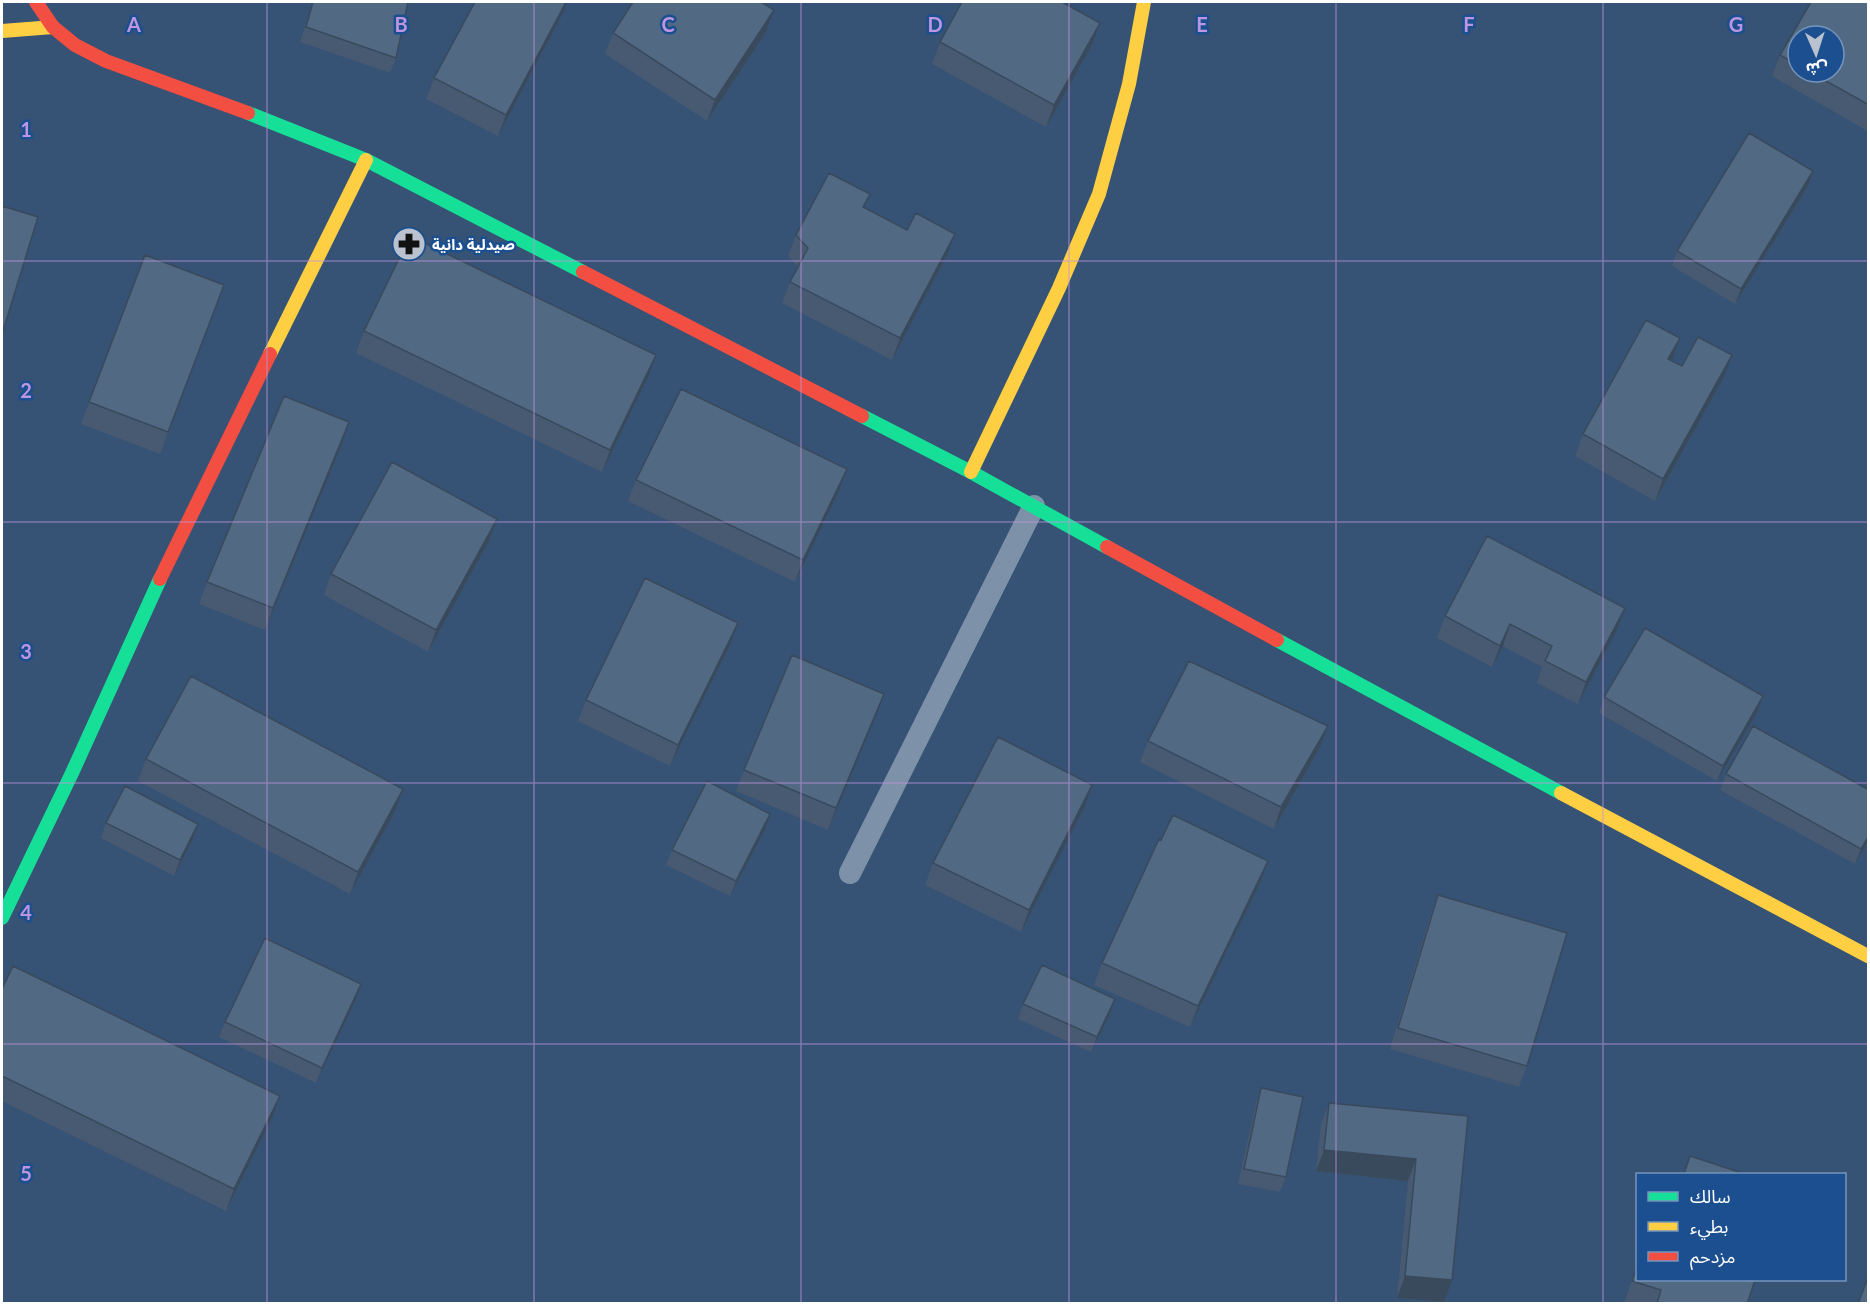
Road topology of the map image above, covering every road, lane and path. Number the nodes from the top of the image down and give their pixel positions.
1 (36, 2) edge
2 (1144, 2) edge
3 (53, 27) junction
4 (2, 31) edge
5 (366, 160) junction
6 (971, 471) junction
7 (1034, 507) junction
8 (850, 873) dead end
9 (2, 918) edge
10 (1869, 956) edge

1 - 3 street
2 - 6 street
3 - 4 street
3 - 5 street
5 - 6 street
5 - 9 street
6 - 7 street
7 - 8 lane
7 - 10 street

